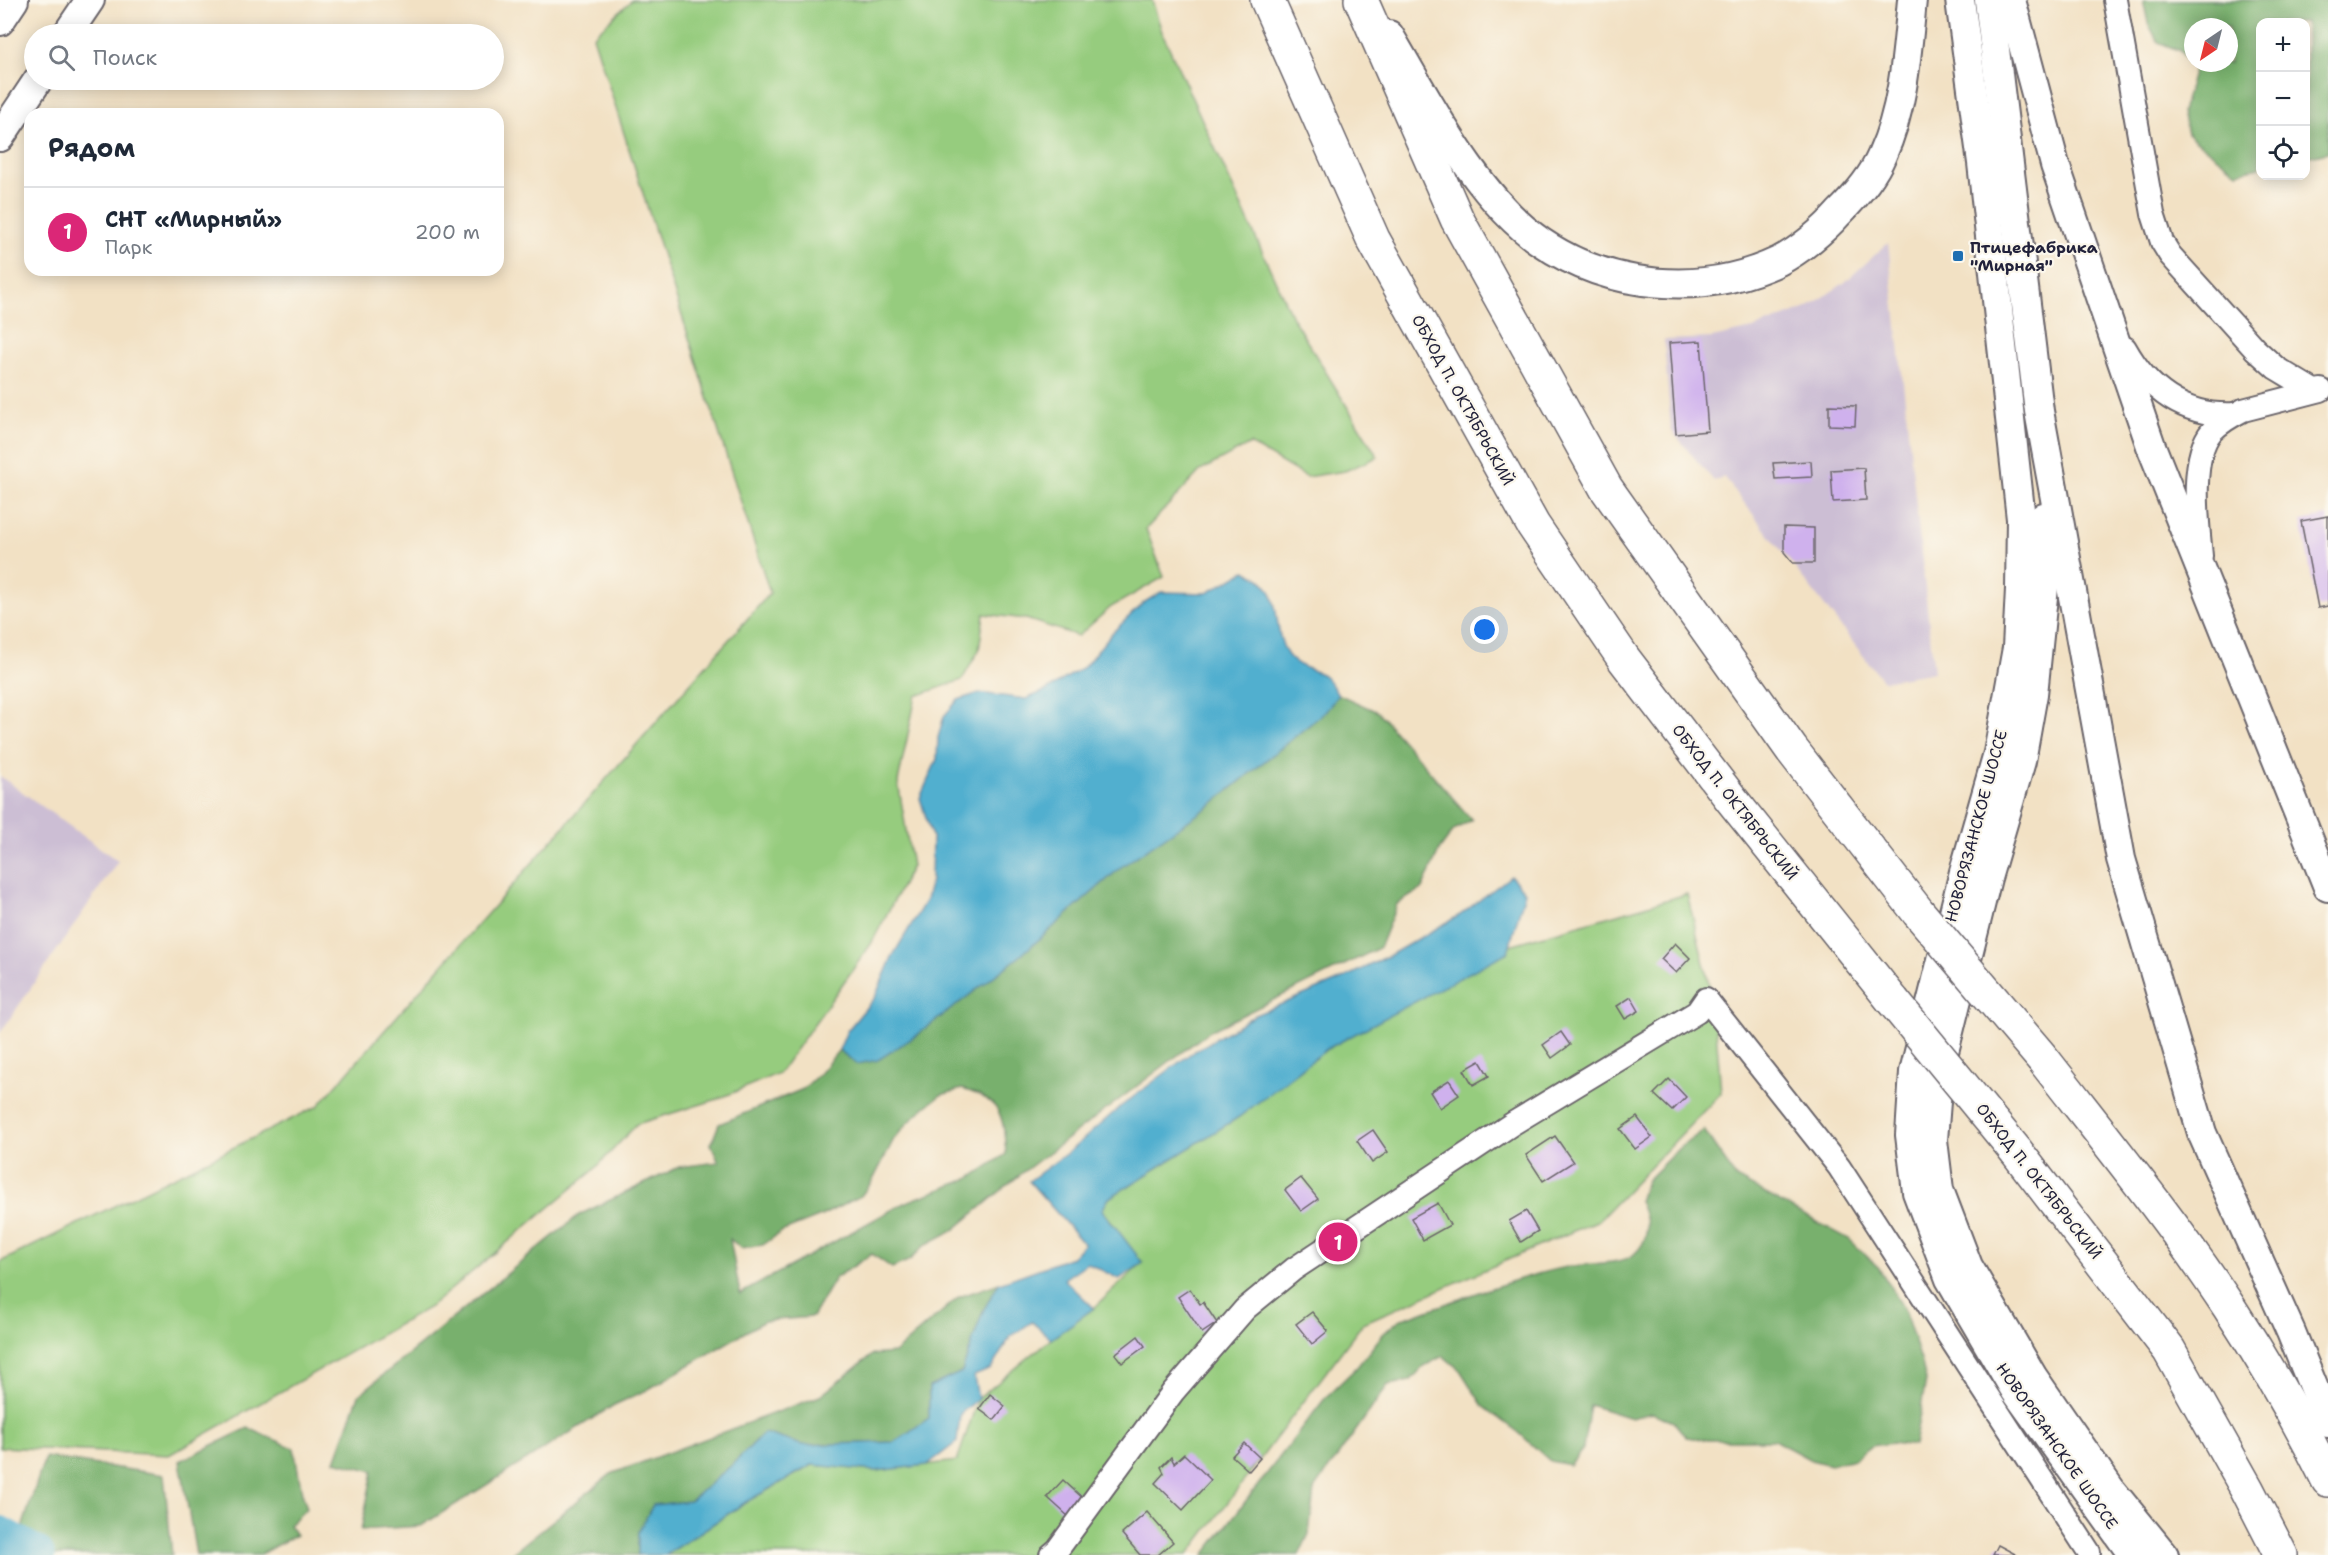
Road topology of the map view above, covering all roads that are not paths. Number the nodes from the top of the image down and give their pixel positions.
1 (14, 0) edge
2 (90, 0) edge
3 (1267, 0) edge
4 (1360, 0) edge
5 (1369, 0) edge
6 (1912, 0) edge
7 (1960, 0) edge
8 (1989, 0) edge
9 (2012, 0) edge
10 (2115, 0) edge
11 (0, 21) edge
12 (74, 24) edge
13 (31, 90) edge
14 (0, 137) edge
15 (2104, 311) junction
16 (2321, 390) edge
17 (2039, 411) junction
18 (2235, 414) junction
19 (2203, 573) junction
20 (2328, 887) edge
21 (2328, 1423) edge
22 (2328, 1480) edge
23 (2089, 1552) dead end
24 (1051, 1555) edge
25 (2133, 1555) edge
26 (2164, 1555) edge
27 (2281, 1555) edge

1 - 11 main road
2 - 12 main road
3 - 27 highway, ОБХОД П. ОКТЯБРЬСКИЙ, bridge
4 - 22 highway, bridge
5 - 6 main road
7 - 25 main road, НОВОРЯЗАНСКОЕ ШОССЕ
8 - 17 main road
9 - 15 main road
10 - 16 street
13 - 14 main road
15 - 18 street
15 - 19 main road
16 - 18 street
17 - 21 main road
17 - 26 main road
18 - 19 street
19 - 20 main road
23 - 24 street

